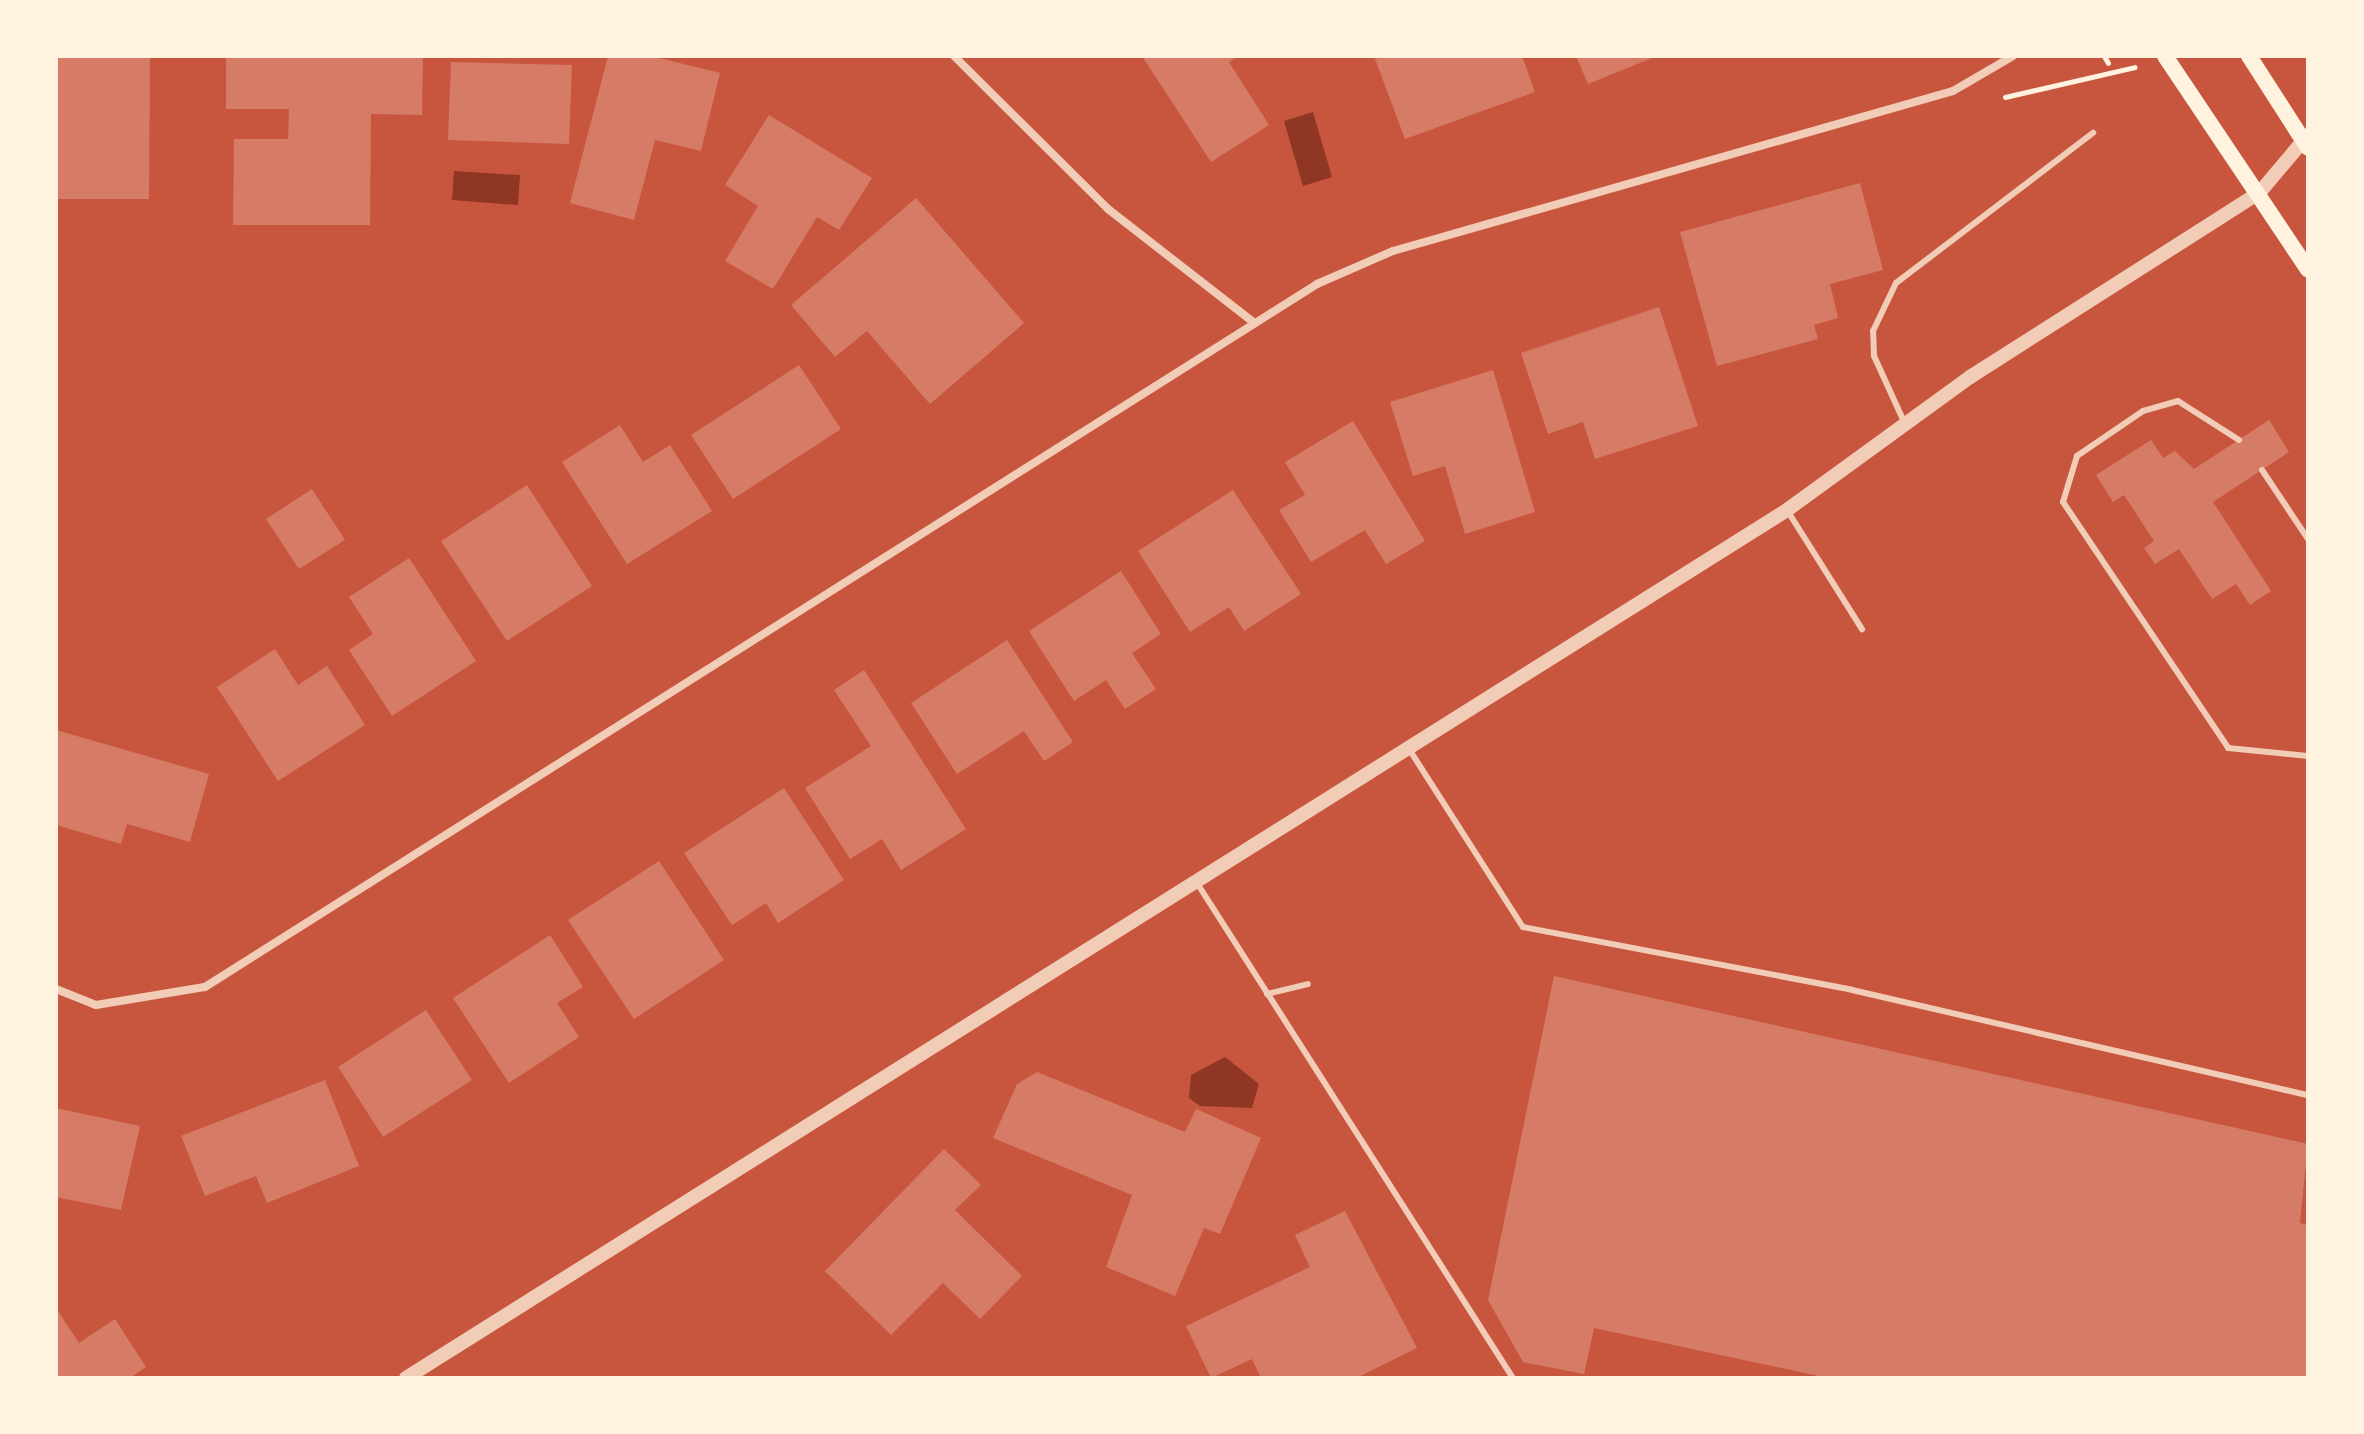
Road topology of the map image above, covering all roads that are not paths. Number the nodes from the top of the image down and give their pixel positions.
1 (954, 56) edge
2 (2013, 56) edge
3 (2165, 56) edge
4 (2249, 56) edge
5 (2093, 133) dead end
6 (2307, 141) edge
7 (2260, 192) junction
8 (2308, 270) edge
9 (1253, 322) junction
10 (1905, 424) junction
11 (2239, 440) dead end
12 (2262, 470) dead end
13 (1787, 510) junction
14 (2308, 539) edge
15 (1862, 629) dead end
16 (1407, 746) junction
17 (2308, 756) edge
18 (1195, 880) junction
19 (1308, 984) dead end
20 (56, 989) edge
21 (1267, 994) junction
22 (2308, 1095) edge
23 (406, 1378) edge
24 (1513, 1378) edge

1 - 9 street
2 - 9 street
3 - 7 main road
4 - 6 main road
5 - 10 lane
6 - 7 street
7 - 8 main road
7 - 10 street
9 - 20 street
10 - 13 street
11 - 17 lane
12 - 14 lane
13 - 15 lane
13 - 16 street
16 - 18 street
16 - 22 lane
18 - 21 lane
18 - 23 street
19 - 21 lane
21 - 24 lane

